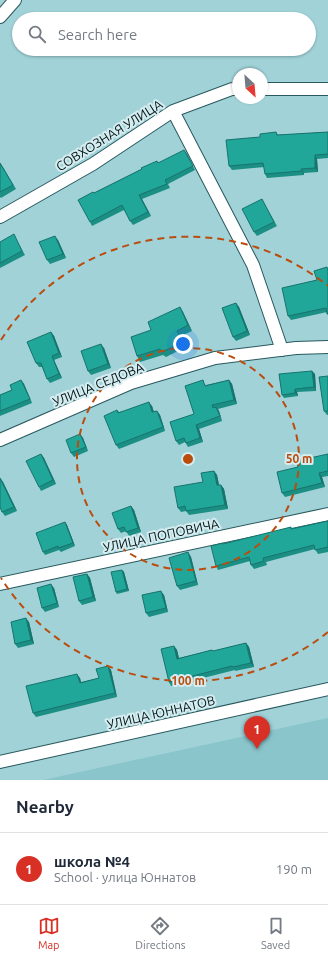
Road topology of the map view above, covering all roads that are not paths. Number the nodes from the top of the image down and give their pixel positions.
1 (15, 0) edge
2 (0, 17) edge
3 (232, 89) edge
4 (268, 89) edge
5 (328, 90) edge
6 (173, 111) junction
7 (0, 217) edge
8 (328, 347) edge
9 (282, 350) junction
10 (0, 440) edge
11 (328, 514) edge
12 (0, 584) edge
13 (328, 689) edge
14 (0, 762) edge

1 - 2 street
3 - 6 street, СОВХОЗНАЯ УЛИЦА
4 - 5 street
6 - 7 street, СОВХОЗНАЯ УЛИЦА
6 - 9 street
8 - 9 street, УЛИЦА СЕДОВА
9 - 10 street, УЛИЦА СЕДОВА
11 - 12 street, УЛИЦА ПОПОВИЧА
13 - 14 street, УЛИЦА ЮННАТОВ

